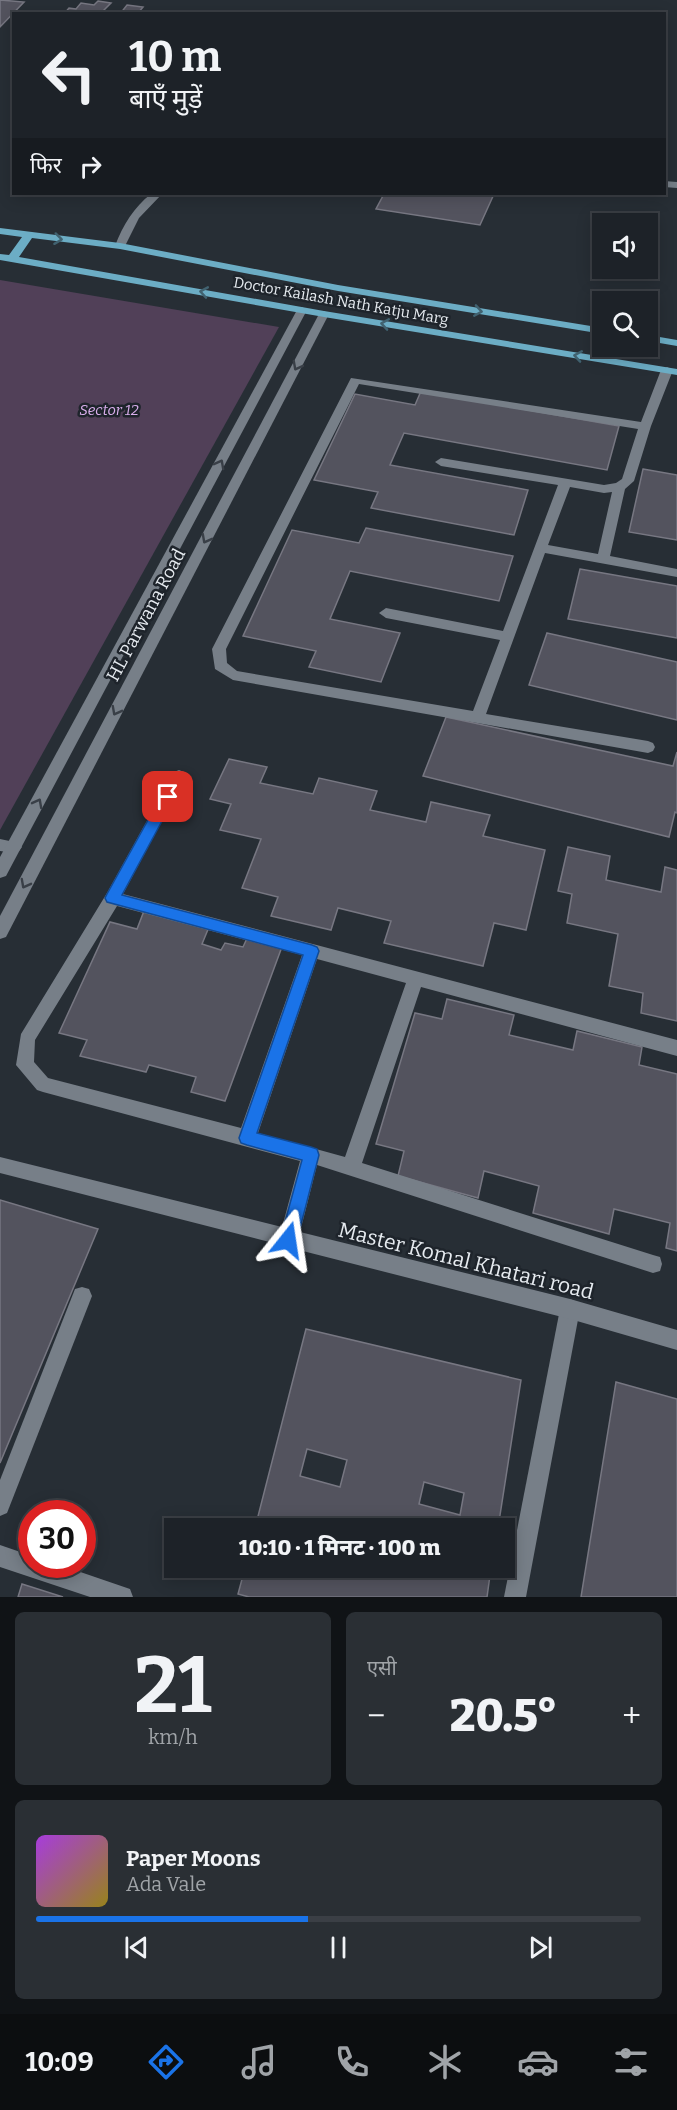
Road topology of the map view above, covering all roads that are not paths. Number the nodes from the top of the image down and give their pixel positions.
1 (156, 195) edge
2 (0, 231) edge
3 (29, 235) junction
4 (120, 246) junction
5 (0, 257) edge
6 (12, 259) junction
7 (302, 310) junction
8 (324, 314) junction
9 (592, 329) edge
10 (658, 340) edge
11 (677, 343) edge
12 (672, 371) edge
13 (645, 426) junction
14 (441, 462) dead end
15 (564, 483) junction
16 (619, 487) junction
17 (540, 548) junction
18 (603, 559) junction
19 (677, 573) edge
20 (386, 613) dead end
21 (508, 637) junction
22 (477, 719) junction
23 (648, 747) dead end
24 (179, 776) dead end
25 (7, 846) edge
26 (0, 872) edge
27 (112, 898) junction
28 (0, 932) edge
29 (312, 951) junction
30 (416, 979) junction
31 (677, 1048) edge
32 (247, 1138) junction
33 (311, 1155) junction
34 (0, 1165) edge
35 (351, 1167) junction
36 (288, 1240) junction
37 (653, 1264) dead end
38 (82, 1296) dead end
39 (570, 1309) junction
40 (677, 1340) edge
41 (0, 1506) edge
42 (0, 1556) edge
43 (122, 1597) edge
44 (515, 1597) edge

1 - 4 street
2 - 3 main road, Doctor Kailash Nath Katju Marg
3 -> 4 main road, Doctor Kailash Nath Katju Marg
3 - 6 main road
4 -> 9 main road, Doctor Kailash Nath Katju Marg
5 - 6 main road, Doctor Kailash Nath Katju Marg
7 -> 6 main road, Doctor Kailash Nath Katju Marg
7 - 8 main road, Doctor Kailash Nath Katju Marg
25 -> 7 street
12 -> 8 main road, Doctor Kailash Nath Katju Marg
8 -> 28 street, HL Parwana Road
10 - 11 main road
12 - 13 street
13 - 16 street
13 - 22 street
14 - 15 street
15 - 16 street
15 - 17 street
16 - 18 street
17 - 18 street
17 - 21 street
18 - 19 street
20 - 21 street
21 - 22 street
22 - 23 street
24 - 27 street
25 - 26 street
27 - 29 street
27 - 32 street
29 - 30 street
29 - 32 street
30 - 31 street
30 - 35 street
32 - 33 street
33 - 35 street
33 - 36 street
34 - 36 street, Master Komal Khatari road
35 - 37 street
36 - 39 street, Master Komal Khatari road
38 - 41 street
39 - 40 street, Master Komal Khatari road
39 - 44 street
42 - 43 street

